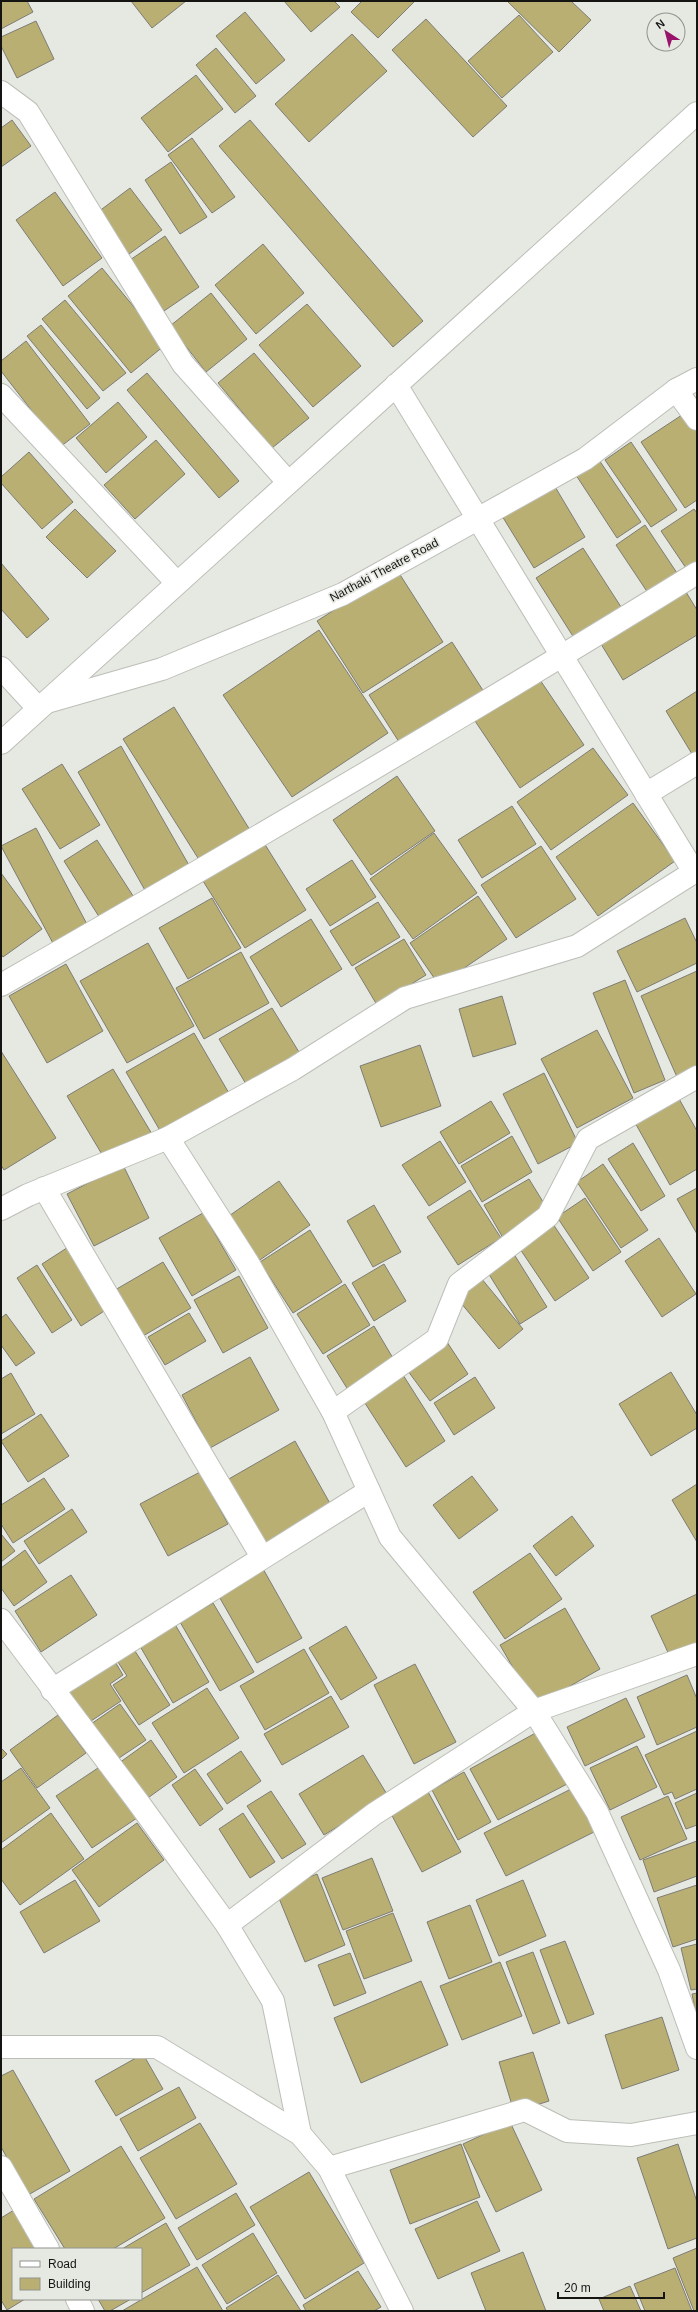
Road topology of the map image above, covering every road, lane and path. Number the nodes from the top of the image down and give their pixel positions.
1 (1, 92) edge
2 (697, 113) edge
3 (697, 379) edge
4 (396, 385) junction
5 (676, 390) junction
6 (1, 395) edge
7 (697, 419) edge
8 (288, 482) junction
9 (477, 519) junction
10 (697, 573) edge
11 (177, 583) junction
12 (561, 657) junction
13 (1, 668) edge
14 (40, 706) junction
15 (1, 742) edge
16 (697, 763) edge
17 (646, 794) junction
18 (696, 874) edge
19 (1, 985) edge
20 (697, 1076) edge
21 (168, 1138) junction
22 (44, 1188) junction
23 (1, 1209) edge
24 (333, 1412) junction
25 (369, 1491) junction
26 (262, 1557) junction
27 (1, 1620) edge
28 (697, 1654) edge
29 (52, 1690) junction
30 (534, 1711) junction
31 (227, 1925) junction
32 (1, 2047) edge
33 (697, 2048) edge
34 (697, 2123) edge
35 (300, 2134) junction
36 (1, 2167) edge
37 (329, 2168) junction
38 (47, 2248) edge
39 (78, 2300) edge
40 (84, 2311) edge
41 (402, 2311) edge

1 - 8 street
2 - 4 street
3 - 5 street, Narthaki Theatre Road
4 - 8 street
4 - 9 street
5 - 7 street
5 - 9 street, Narthaki Theatre Road
6 - 11 street
8 - 11 street
9 - 12 street
9 - 14 street, Narthaki Theatre Road
10 - 12 street
11 - 14 street
12 - 17 street
12 - 19 street
13 - 14 street
14 - 15 street
16 - 17 street
17 - 18 street
18 - 21 street
20 - 24 street
21 - 22 street
21 - 24 street
22 - 23 street
22 - 26 street
24 - 25 street
25 - 26 street
25 - 30 street
26 - 29 street
27 - 29 street
28 - 30 street
29 - 31 street
30 - 31 street
30 - 33 street
31 - 35 street
32 - 35 street
34 - 37 street
35 - 37 street
36 - 38 street
37 - 41 street
39 - 40 street

